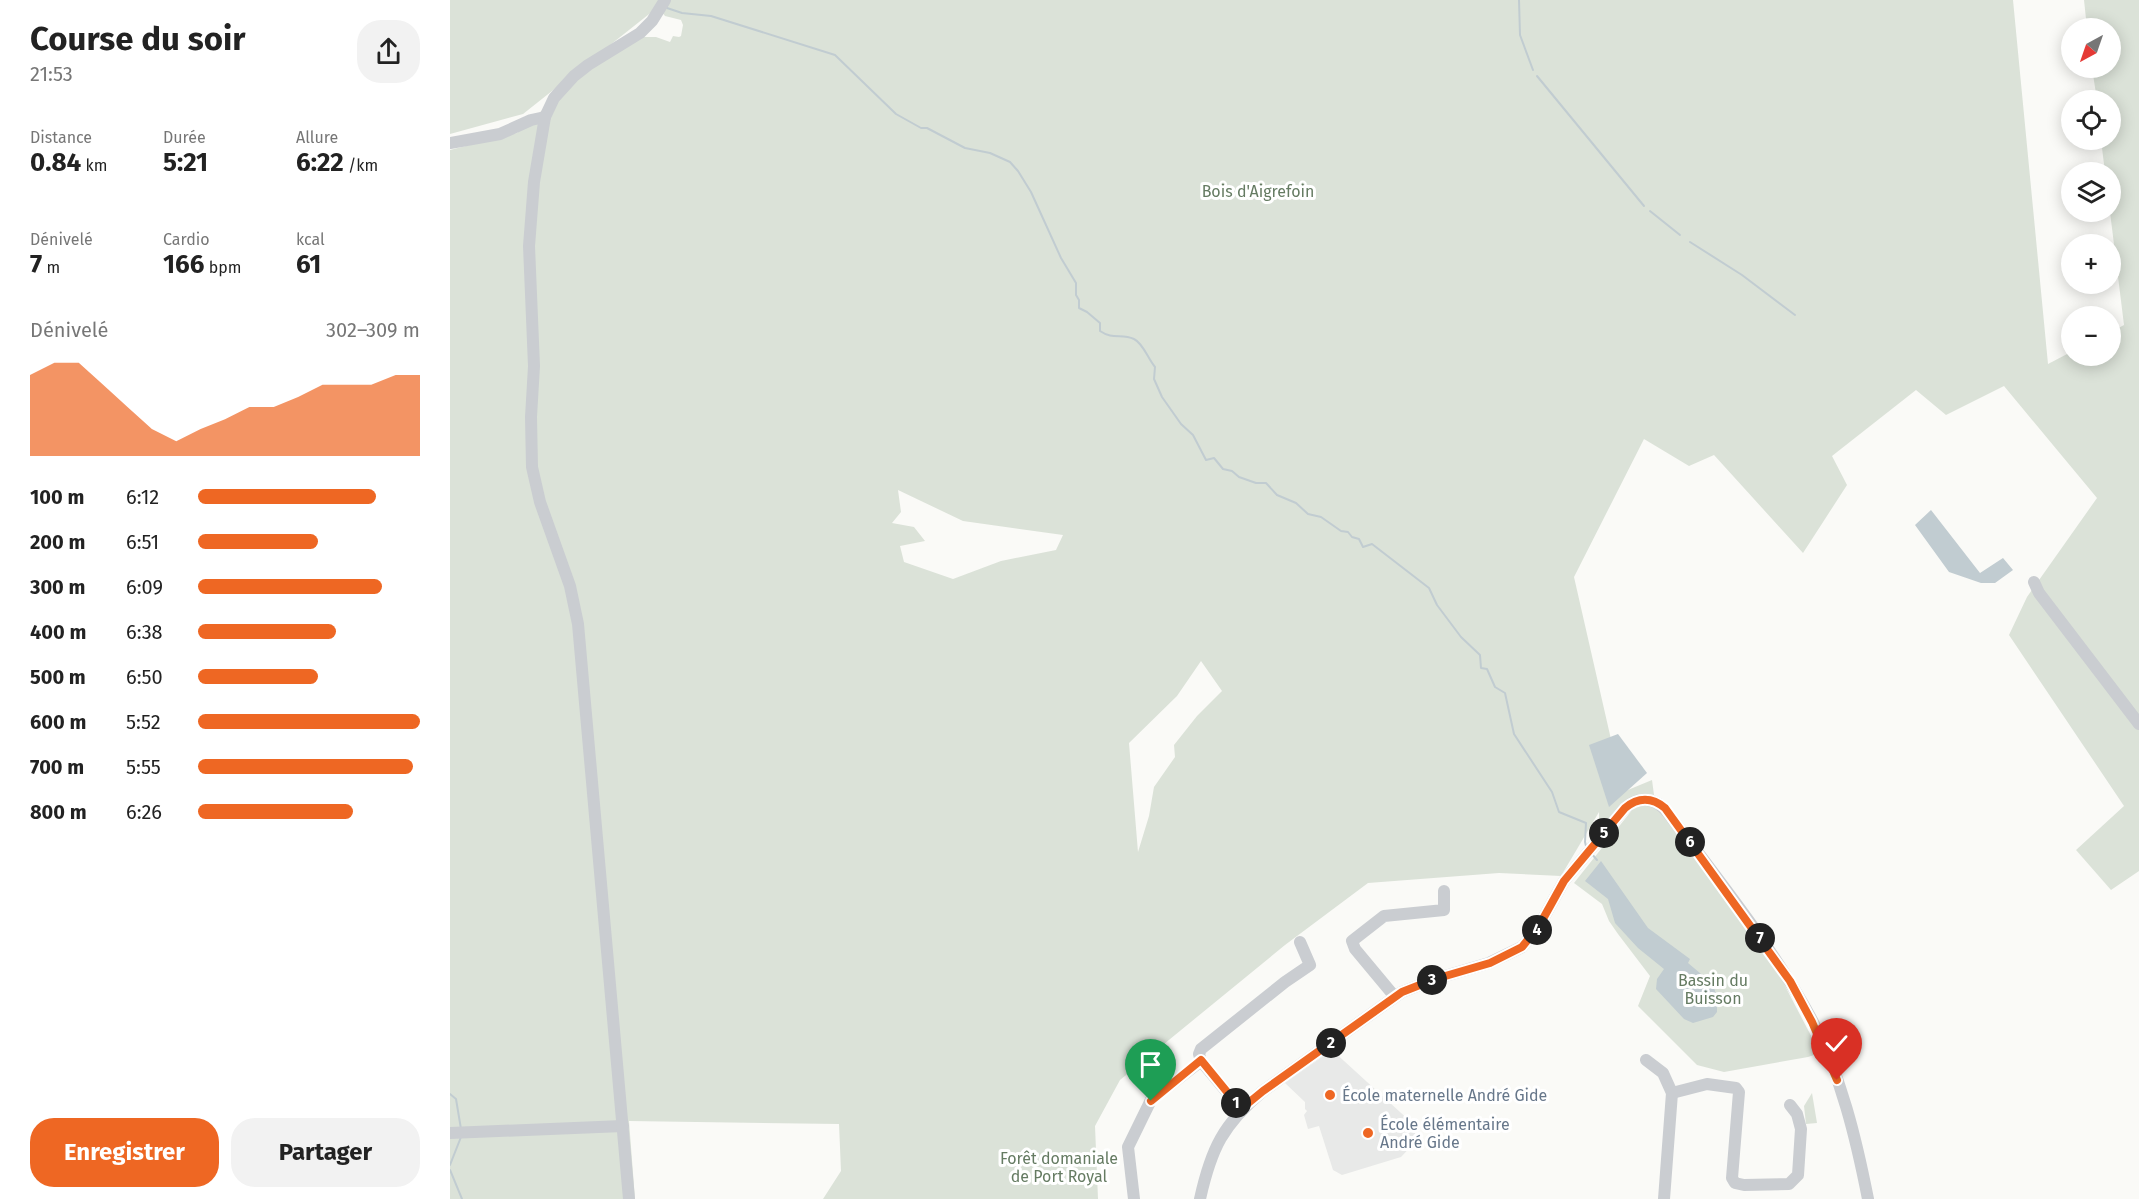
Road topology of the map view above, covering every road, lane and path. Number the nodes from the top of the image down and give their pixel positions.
1 (665, 0) edge
2 (545, 117) junction
3 (450, 143) edge
4 (2034, 582) dead end
5 (2139, 724) edge
6 (1444, 891) dead end
7 (1300, 942) dead end
8 (1395, 997) junction
9 (1201, 1060) junction
10 (1646, 1060) dead end
11 (1672, 1093) junction
12 (1790, 1105) dead end
13 (1241, 1109) junction
14 (623, 1128) junction
15 (458, 1132) edge
16 (629, 1199) edge
17 (1134, 1199) edge
18 (1200, 1199) edge
19 (1664, 1199) edge
20 (1868, 1199) edge

1 - 2 street
2 - 3 street
2 - 14 street
4 - 5 street
6 - 8 street
7 - 9 street
8 - 13 street
8 - 20 street
9 - 13 street
9 - 17 street
10 - 11 street
11 - 12 street
11 - 19 street
13 - 18 street
14 - 15 street
14 - 16 street

